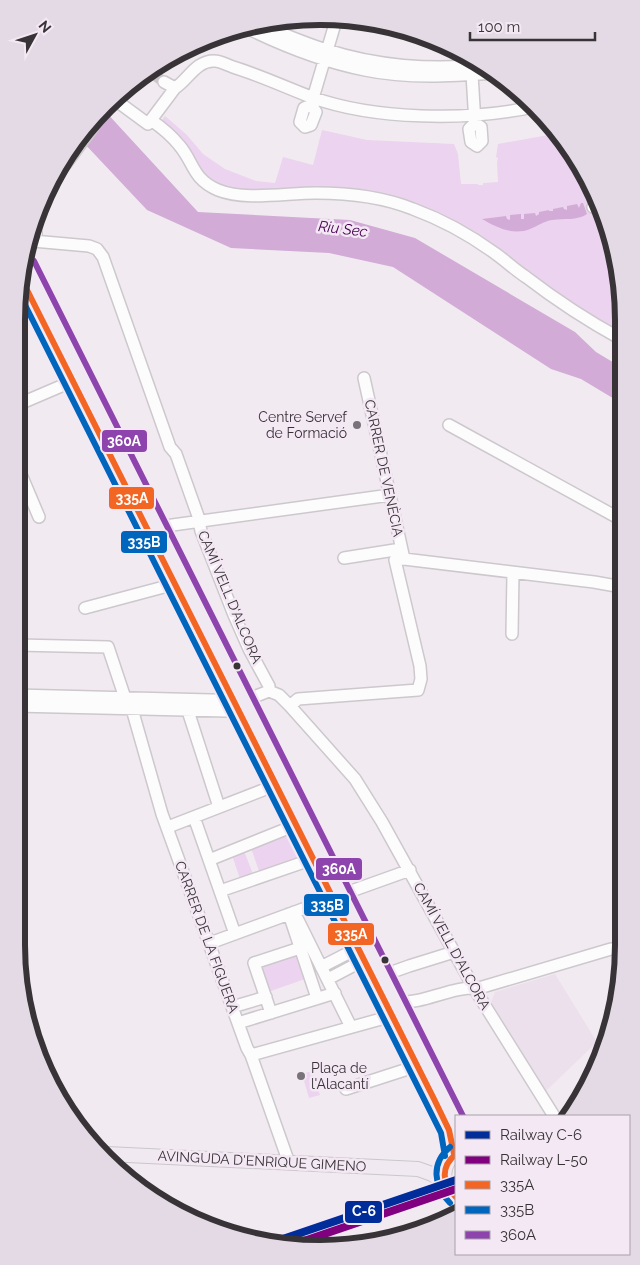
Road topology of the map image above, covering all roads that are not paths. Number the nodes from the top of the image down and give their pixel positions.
1 (334, 26) edge
2 (271, 30) edge
3 (258, 32) edge
4 (326, 55) junction
5 (470, 67) edge
6 (474, 69) edge
7 (164, 82) tunnel mouth
8 (175, 88) junction
9 (312, 101) junction
10 (120, 103) edge
11 (527, 109) edge
12 (475, 119) junction
13 (149, 122) junction
14 (36, 241) edge
15 (29, 272) edge
16 (27, 290) edge
17 (615, 335) edge
18 (364, 378) dead end
19 (73, 381) junction
20 (25, 402) edge
21 (449, 425) dead end
22 (25, 484) edge
23 (390, 495) junction
24 (615, 516) edge
25 (39, 517) dead end
26 (199, 521) junction
27 (158, 527) junction
28 (402, 554) junction
29 (344, 558) dead end
30 (513, 573) junction
31 (175, 584) junction
32 (615, 586) edge
33 (85, 608) dead end
34 (512, 634) dead end
35 (25, 645) edge
36 (269, 691) junction
37 (25, 695) edge
38 (125, 698) junction
39 (238, 702) junction
40 (25, 706) edge
41 (290, 706) junction
42 (132, 709) junction
43 (188, 711) junction
44 (276, 785) junction
45 (219, 807) junction
46 (194, 817) junction
47 (296, 825) junction
48 (168, 827) junction
49 (313, 859) junction
50 (209, 860) junction
51 (410, 870) junction
52 (220, 891) junction
53 (338, 896) junction
54 (292, 913) junction
55 (236, 934) junction
56 (210, 943) junction
57 (300, 948) junction
58 (611, 949) dead end
59 (454, 952) junction
60 (361, 954) junction
61 (322, 967) junction
62 (395, 972) dead end
63 (328, 979) junction
64 (474, 988) junction
65 (335, 993) junction
66 (266, 997) junction
67 (317, 998) junction
68 (232, 1007) junction
69 (400, 1008) junction
70 (271, 1012) junction
71 (238, 1023) junction
72 (352, 1027) junction
73 (251, 1056) junction
74 (417, 1066) junction
75 (346, 1090) dead end
76 (553, 1115) edge
77 (455, 1119) edge
78 (111, 1154) edge
79 (453, 1156) edge
80 (289, 1163) junction
81 (418, 1168) junction
82 (445, 1182) junction
83 (455, 1195) edge

1 - 4 street
2 - 4 street
3 - 4 street
4 - 5 street
4 - 9 street
6 - 12 street
7 - 8 street
8 - 9 street
8 - 13 street
9 - 12 street
10 - 13 street
11 - 12 street
13 - 17 street
14 - 26 street, CAMÍ VELL D'ALCORA
15 - 27 main road
16 - 19 main road
18 - 23 street, CARRER DE VENÈCIA
19 - 20 street
19 - 31 main road
21 - 24 street
22 - 25 street
23 - 26 street
23 - 28 street, CARRER DE VENÈCIA
26 - 27 street
26 - 36 street, CAMÍ VELL D'ALCORA
27 - 39 main road
28 - 29 street
28 - 30 street
28 - 41 street
30 - 32 street
30 - 34 street
31 - 33 street
31 - 39 main road
35 - 38 street, CARRER DE LA FIGUERA
36 - 39 street
36 - 41 street, CAMÍ VELL D'ALCORA
37 - 38 street
38 - 39 street
38 - 42 street, CARRER DE LA FIGUERA
39 - 43 street
39 - 44 main road
39 - 53 main road
40 - 42 street
41 - 51 street, CAMÍ VELL D'ALCORA
42 - 43 street
42 - 48 street, CARRER DE LA FIGUERA
43 - 45 street
44 - 45 street
44 - 47 main road
45 - 46 street
46 - 48 street
46 - 50 street
47 - 49 main road
47 - 50 street
48 - 56 street, CARRER DE LA FIGUERA
49 - 52 street
49 - 53 main road
50 - 52 street
51 - 53 street
51 - 59 street, CAMÍ VELL D'ALCORA
52 - 55 street
53 - 54 street
53 - 60 main road
53 - 69 main road
54 - 55 street
54 - 57 street
54 - 61 street
55 - 56 street
56 - 68 street, CARRER DE LA FIGUERA
57 - 66 street
57 - 67 street
58 - 64 street
59 - 62 street
59 - 64 street, CAMÍ VELL D'ALCORA
60 - 61 street
60 - 63 street
60 - 69 main road
61 - 63 street
63 - 65 street
64 - 69 street
64 - 76 street, CAMÍ VELL D'ALCORA
65 - 67 street
65 - 72 street
66 - 68 street
66 - 70 street
67 - 70 street
68 - 71 street, CARRER DE LA FIGUERA
69 - 72 street
69 - 74 main road
69 - 77 main road
70 - 71 street
71 - 73 street, CARRER DE LA FIGUERA
72 - 73 street
73 - 80 street, CARRER DE LA FIGUERA
74 - 75 street
74 - 79 main road
78 - 80 main road, AVINGUDA D'ENRIQUE GIMENO
79 - 81 main road, AVINGUDA D'ENRIQUE GIMENO
79 - 82 main road
80 - 81 main road, AVINGUDA D'ENRIQUE GIMENO
81 - 82 main road, AVINGUDA D'ENRIQUE GIMENO
82 - 83 main road

